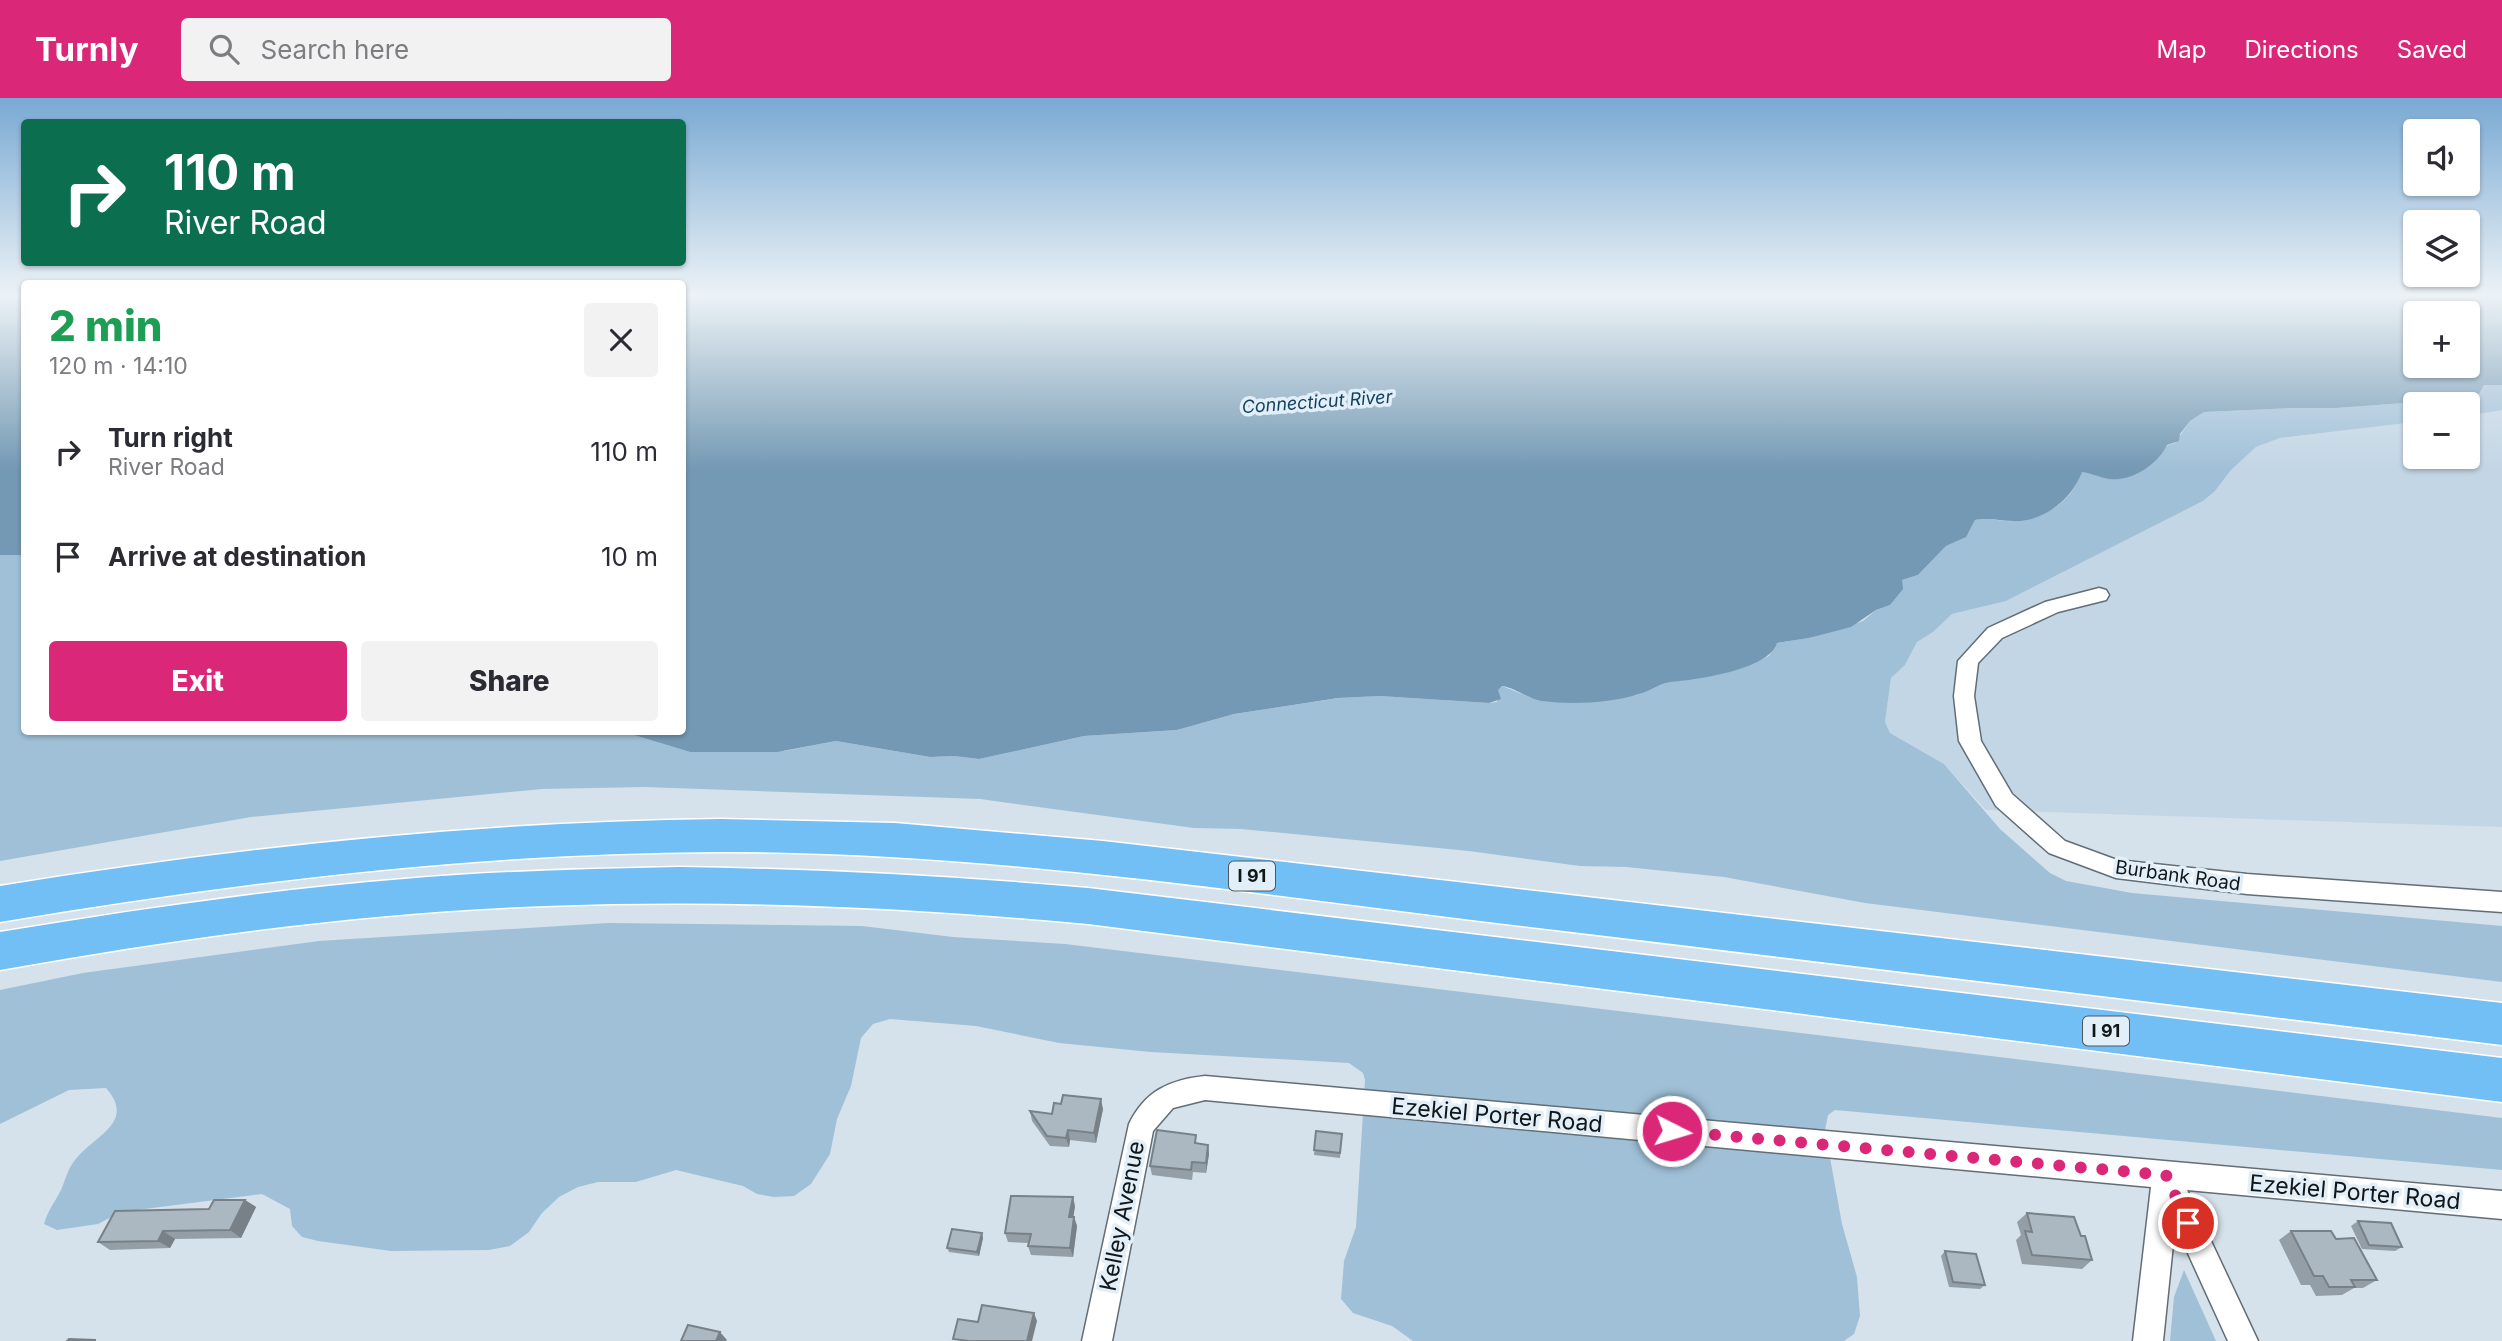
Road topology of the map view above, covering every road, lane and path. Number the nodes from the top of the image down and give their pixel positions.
1 (2099, 595) dead end
2 (2502, 902) edge
3 (0, 904) edge
4 (0, 951) edge
5 (2502, 1024) edge
6 (2502, 1080) edge
7 (1163, 1098) joint
8 (2166, 1175) junction
9 (2502, 1205) edge
10 (1097, 1341) edge
11 (2147, 1341) edge
12 (2243, 1341) edge

1 - 2 street, Burbank Road
3 - 5 highway, I 91
4 - 6 highway, I 91
7 - 8 street, Ezekiel Porter Road
7 - 10 street, Kelley Avenue
8 - 9 street, Ezekiel Porter Road
8 - 11 street
8 - 12 street

